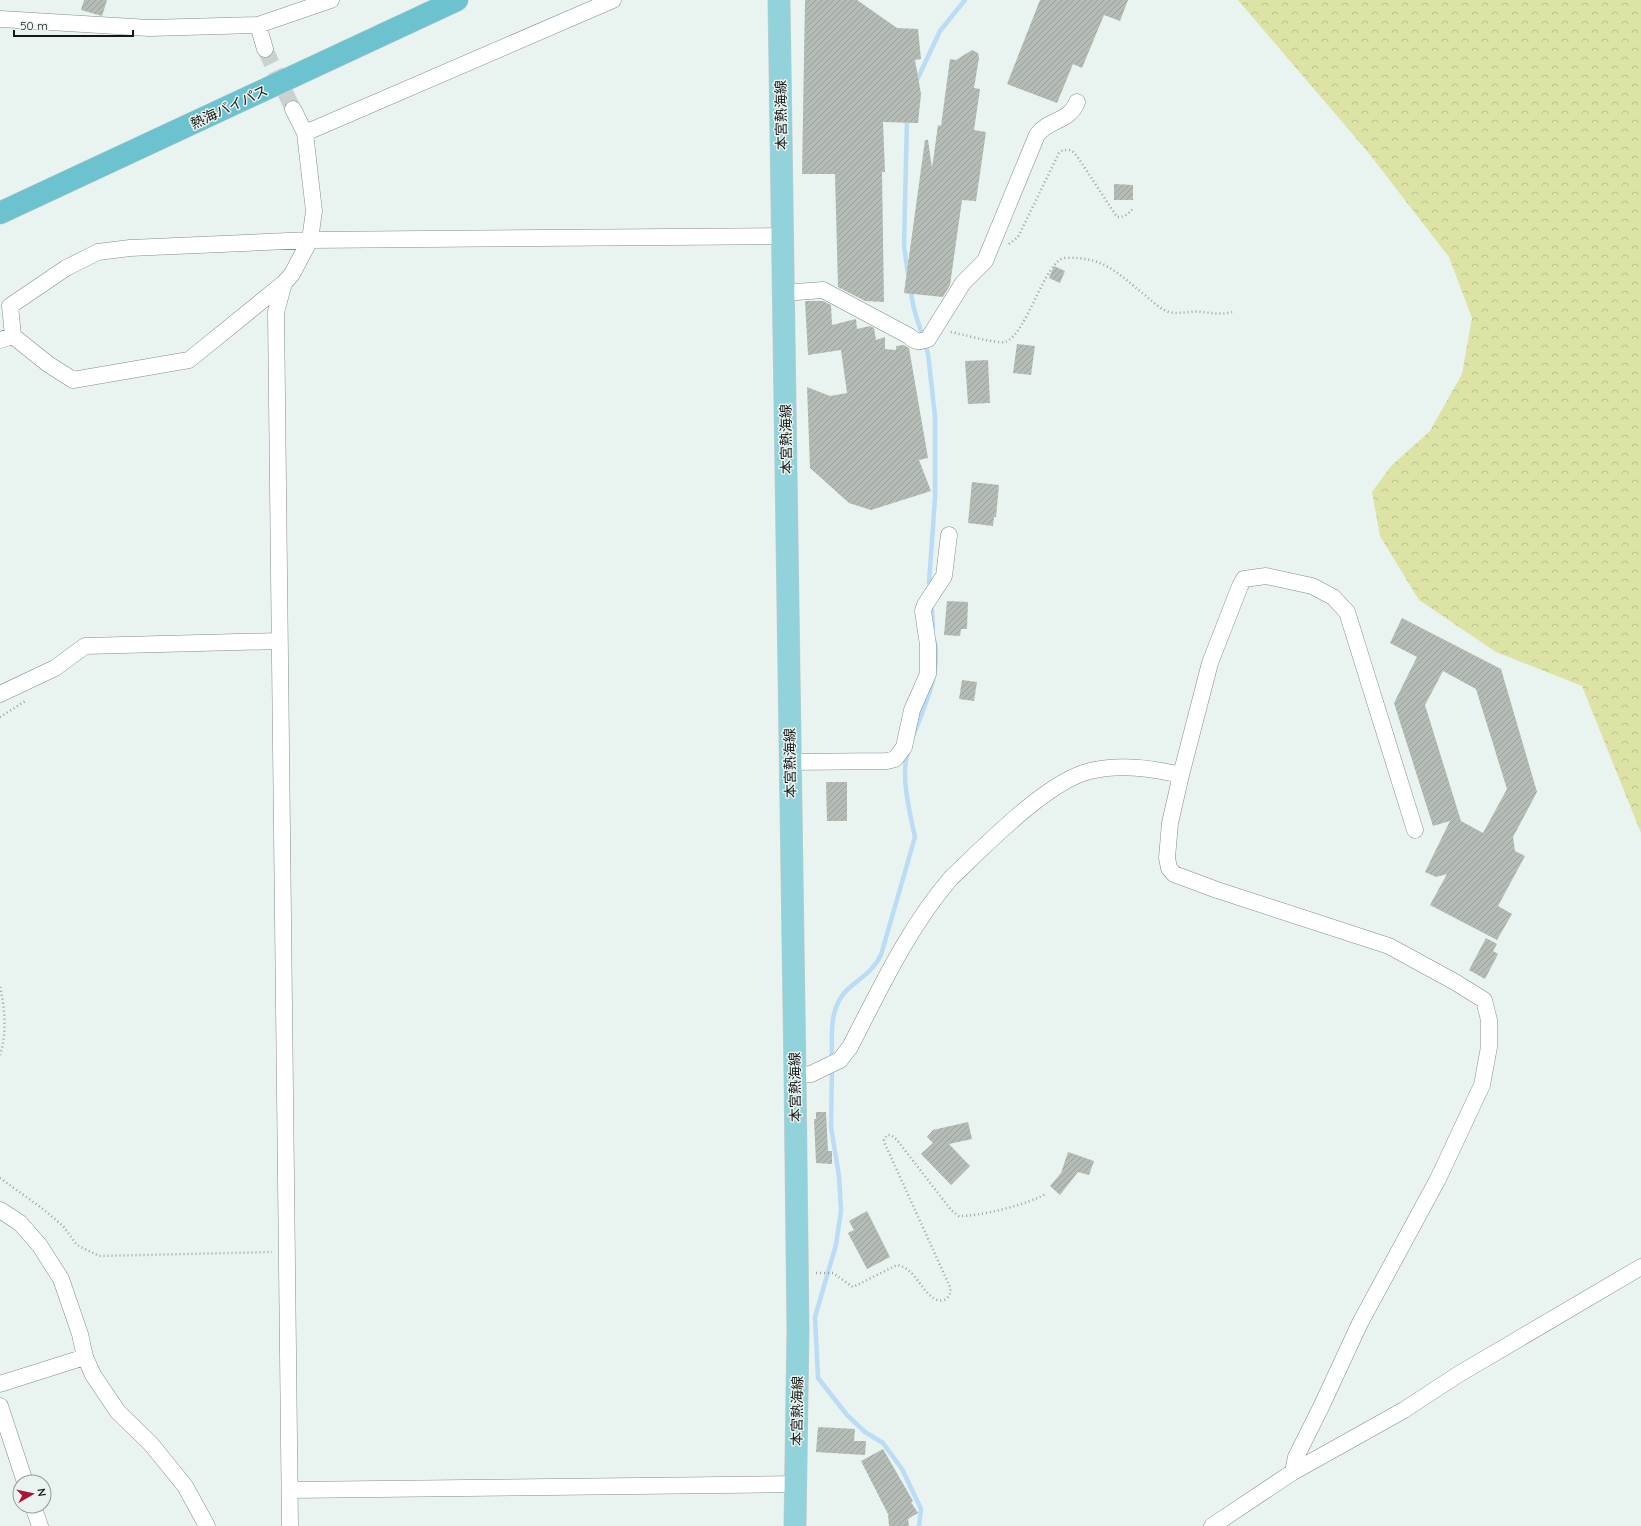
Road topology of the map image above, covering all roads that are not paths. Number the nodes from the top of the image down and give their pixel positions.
1 (331, 0) edge
2 (457, 0) edge
3 (613, 0) edge
4 (779, 0) edge
5 (1, 19) dead end
6 (258, 25) junction
7 (265, 49) tunnel mouth
8 (1077, 102) dead end
9 (293, 109) tunnel mouth
10 (305, 133) junction
11 (0, 213) edge
12 (783, 236) junction
13 (310, 240) junction
14 (284, 283) junction
15 (783, 293) junction
16 (6, 338) edge
17 (949, 535) dead end
18 (279, 640) junction
19 (0, 694) edge
20 (790, 762) junction
21 (1181, 775) junction
22 (1415, 830) dead end
23 (795, 1076) junction
24 (0, 1210) edge
25 (1641, 1267) edge
26 (85, 1357) junction
27 (0, 1384) edge
28 (0, 1406) edge
29 (1293, 1472) junction
30 (22, 1474) edge
31 (796, 1484) junction
32 (290, 1490) junction
33 (36, 1514) edge
34 (40, 1526) edge
35 (207, 1526) edge
36 (290, 1526) edge
37 (795, 1526) edge
38 (1212, 1526) edge

1 - 6 street
2 - 11 highway, 熱海バイパス
3 - 10 street
4 - 12 main road, 本宮熱海線
5 - 6 street
6 - 7 street
8 - 15 street
9 - 10 street
10 - 13 street
12 - 13 street
12 - 15 main road, 本宮熱海線
13 - 14 street
13 - 16 street
14 - 16 street
14 - 18 street
15 - 20 main road, 本宮熱海線
17 - 20 street
18 - 19 street
18 - 32 street
20 - 23 main road, 本宮熱海線
21 - 22 street
21 - 23 street
21 - 29 street
23 - 31 main road, 本宮熱海線
24 - 26 street
25 - 29 street
26 - 27 street
26 - 35 street
28 - 30 street
29 - 38 street
31 - 32 street
31 - 37 main road, 本宮熱海線
32 - 36 street
33 - 34 street

